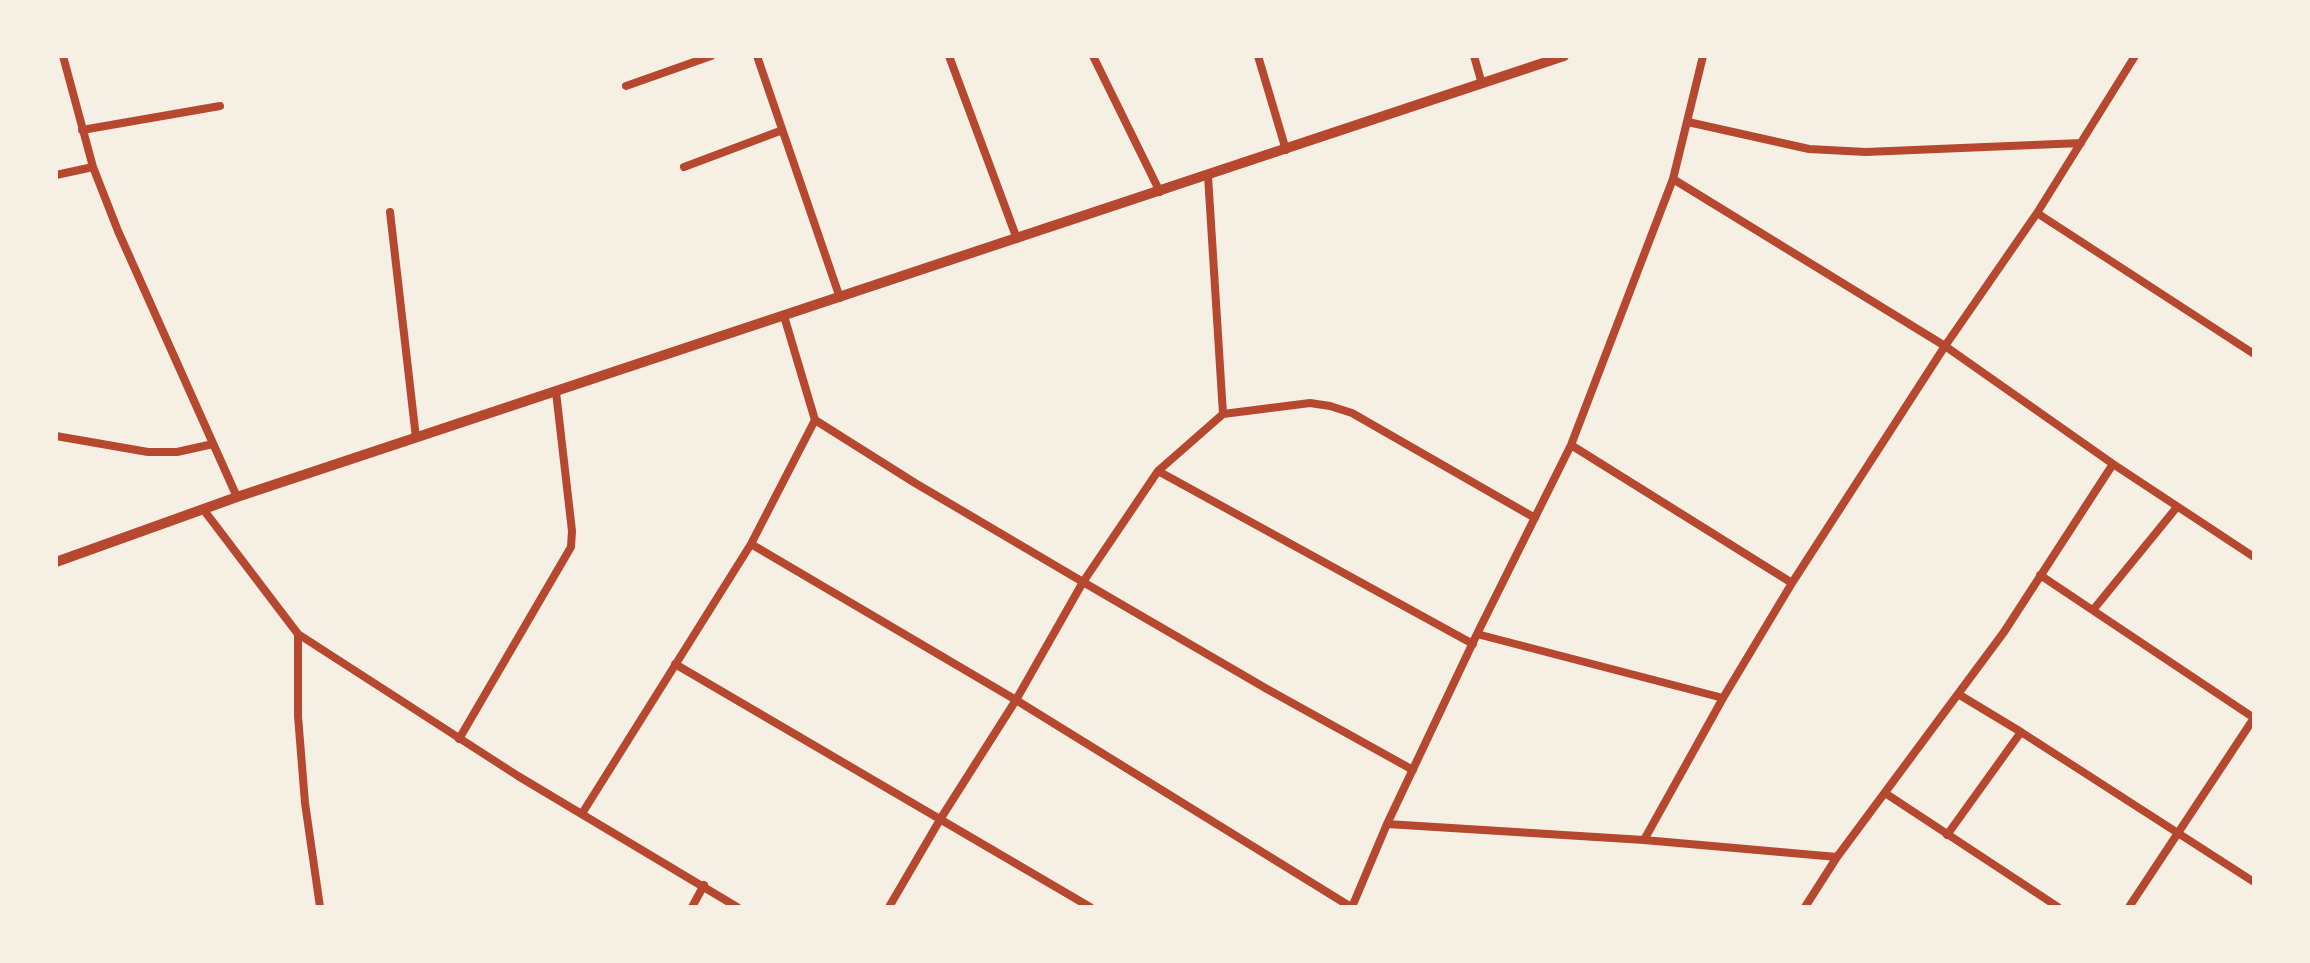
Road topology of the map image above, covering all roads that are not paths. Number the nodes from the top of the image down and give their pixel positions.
1 (63, 56) edge
2 (711, 56) edge
3 (757, 56) edge
4 (949, 56) edge
5 (1093, 56) edge
6 (1258, 56) edge
7 (1474, 56) edge
8 (1564, 56) edge
9 (1703, 56) edge
10 (2135, 56) edge
11 (1545, 59) edge
12 (1482, 84) junction
13 (626, 86) dead end
14 (220, 106) dead end
15 (1688, 122) junction
16 (82, 130) junction
17 (780, 131) junction
18 (2081, 143) junction
19 (1286, 150) junction
20 (93, 167) junction
21 (684, 167) dead end
22 (56, 175) edge
23 (1208, 176) junction
24 (1673, 179) junction
25 (1160, 192) junction
26 (390, 212) dead end
27 (2037, 213) junction
28 (1017, 239) junction
29 (840, 298) junction
30 (784, 316) junction
31 (1945, 346) junction
32 (2254, 354) edge
33 (556, 392) junction
34 (1223, 414) junction
35 (815, 420) junction
36 (56, 436) edge
37 (416, 438) junction
38 (213, 444) junction
39 (1571, 445) junction
40 (2113, 464) junction
41 (1158, 471) junction
42 (237, 497) junction
43 (2177, 507) junction
44 (203, 509) junction
45 (1535, 518) junction
46 (751, 544) junction
47 (2254, 557) edge
48 (56, 562) edge
49 (2040, 575) junction
50 (1083, 582) junction
51 (1792, 583) junction
52 (2093, 610) junction
53 (298, 634) junction
54 (1477, 634) junction
55 (1473, 644) junction
56 (675, 664) junction
57 (1958, 694) junction
58 (1723, 698) junction
59 (1016, 700) junction
60 (2254, 718) edge
61 (2021, 732) junction
62 (459, 739) junction
63 (1413, 770) junction
64 (1885, 793) junction
65 (583, 812) junction
66 (941, 818) junction
67 (1387, 824) junction
68 (2177, 832) junction
69 (1947, 835) junction
70 (1644, 840) junction
71 (1837, 857) junction
72 (2254, 882) edge
73 (704, 885) junction
74 (320, 907) edge
75 (692, 907) edge
76 (737, 907) edge
77 (889, 907) edge
78 (1090, 907) edge
79 (1351, 907) edge
80 (1805, 907) edge
81 (2058, 907) edge
82 (2129, 907) edge

1 - 16 street
2 - 13 street
3 - 17 street
4 - 28 street
5 - 25 street
6 - 19 street
7 - 12 street
8 - 11 street
9 - 15 street
10 - 18 street
11 - 12 street
12 - 19 street
14 - 16 street
15 - 18 street
15 - 24 street
16 - 20 street
17 - 21 street
17 - 29 street
18 - 27 street
19 - 23 street
20 - 22 street
20 - 38 street
23 - 25 street
23 - 34 street
24 - 31 street
24 - 39 street
25 - 28 street
26 - 37 street
27 - 31 street
27 - 32 street
28 - 29 street
29 - 30 street
30 - 33 street
30 - 35 street
31 - 40 street
31 - 51 street
33 - 37 street
33 - 62 street
34 - 41 street
34 - 45 street
35 - 46 street
35 - 50 street
36 - 38 street
37 - 42 street
38 - 42 street
39 - 45 street
39 - 51 street
40 - 43 street
40 - 49 street
41 - 50 street
41 - 55 street
42 - 44 street
43 - 47 street
43 - 52 street
44 - 48 street
44 - 53 street
45 - 54 street
46 - 56 street
46 - 59 street
49 - 52 street
49 - 57 street
50 - 59 street
50 - 63 street
51 - 58 street
52 - 60 street
53 - 62 street
53 - 74 street
54 - 55 street
54 - 58 street
55 - 63 street
56 - 65 street
56 - 66 street
57 - 61 street
57 - 64 street
58 - 70 street
59 - 66 street
59 - 79 street
60 - 68 street
61 - 68 street
61 - 69 street
62 - 65 street
63 - 67 street
64 - 69 street
64 - 71 street
65 - 73 street
66 - 77 street
66 - 78 street
67 - 70 street
67 - 79 street
68 - 72 street
68 - 82 street
69 - 81 street
70 - 71 street
71 - 80 street
73 - 75 street
73 - 76 street

